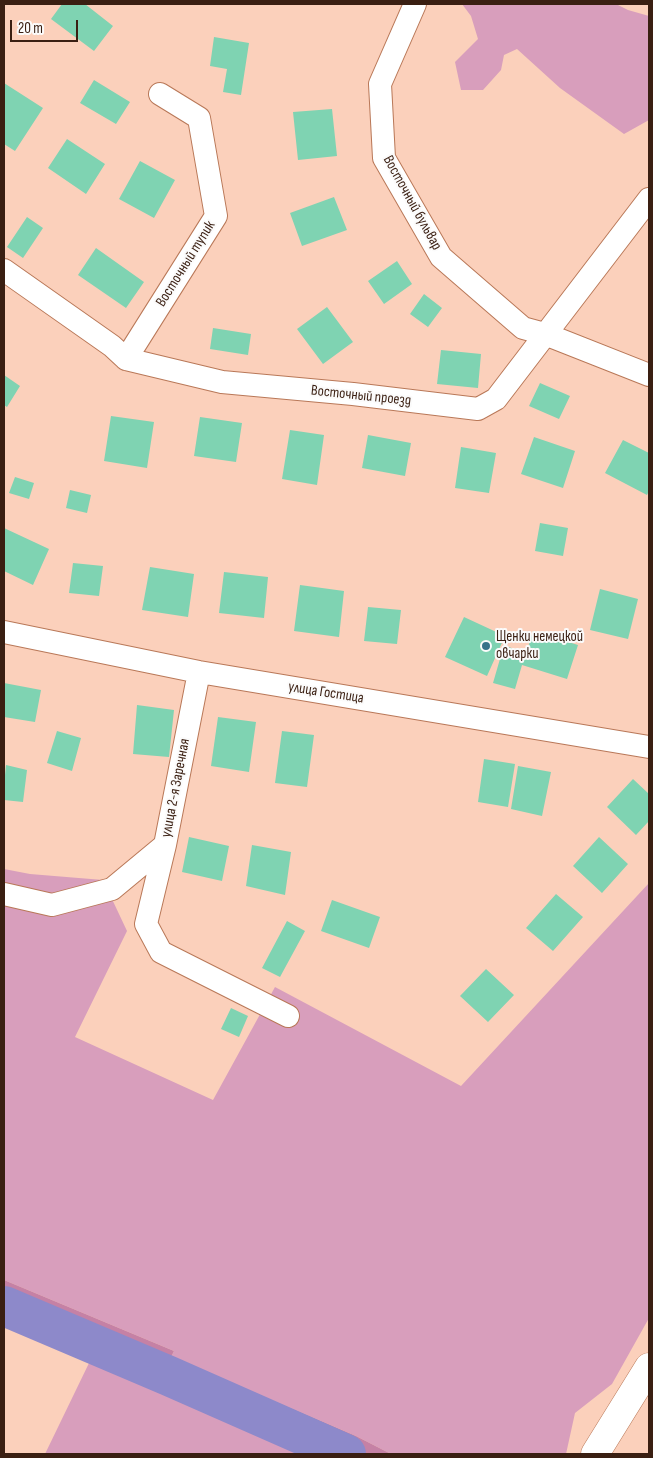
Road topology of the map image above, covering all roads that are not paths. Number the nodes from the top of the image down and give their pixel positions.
1 (415, 4) edge
2 (160, 94) dead end
3 (649, 199) edge
4 (4, 270) edge
5 (545, 334) junction
6 (126, 358) junction
7 (649, 375) edge
8 (4, 632) edge
9 (199, 672) junction
10 (649, 747) edge
11 (165, 845) junction
12 (4, 894) edge
13 (288, 1016) dead end
14 (649, 1367) edge
15 (595, 1454) edge

1 - 5 street, Восточный бульвар
2 - 6 street, Восточный тупик
3 - 5 street, Восточный проезд
4 - 6 street, Восточный проезд
5 - 6 street, Восточный проезд
5 - 7 street, Восточный бульвар
8 - 9 street, улица Гостица
9 - 10 street, улица Гостица
9 - 11 street, улица 2-я Заречная
11 - 12 street, улица 2-я Заречная
11 - 13 street
14 - 15 main road

